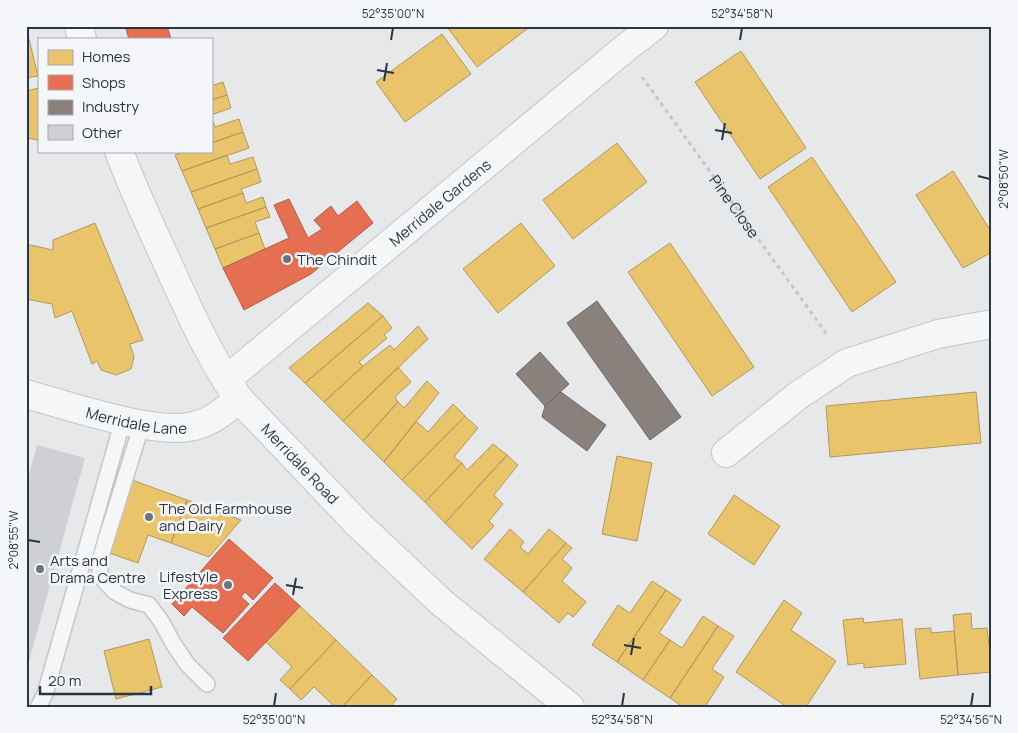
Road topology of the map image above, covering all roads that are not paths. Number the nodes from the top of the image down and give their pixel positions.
1 (654, 26) edge
2 (120, 152) edge
3 (992, 324) edge
4 (233, 390) junction
5 (26, 394) edge
6 (132, 422) junction
7 (726, 453) dead end
8 (207, 684) dead end
9 (38, 707) edge
10 (570, 707) edge

1 - 4 street, Merridale Gardens
2 - 4 street, Merridale Road
3 - 7 street
4 - 6 street, Merridale Lane
4 - 10 street, Merridale Road
5 - 6 street, Merridale Lane
6 - 8 lane
6 - 9 lane

